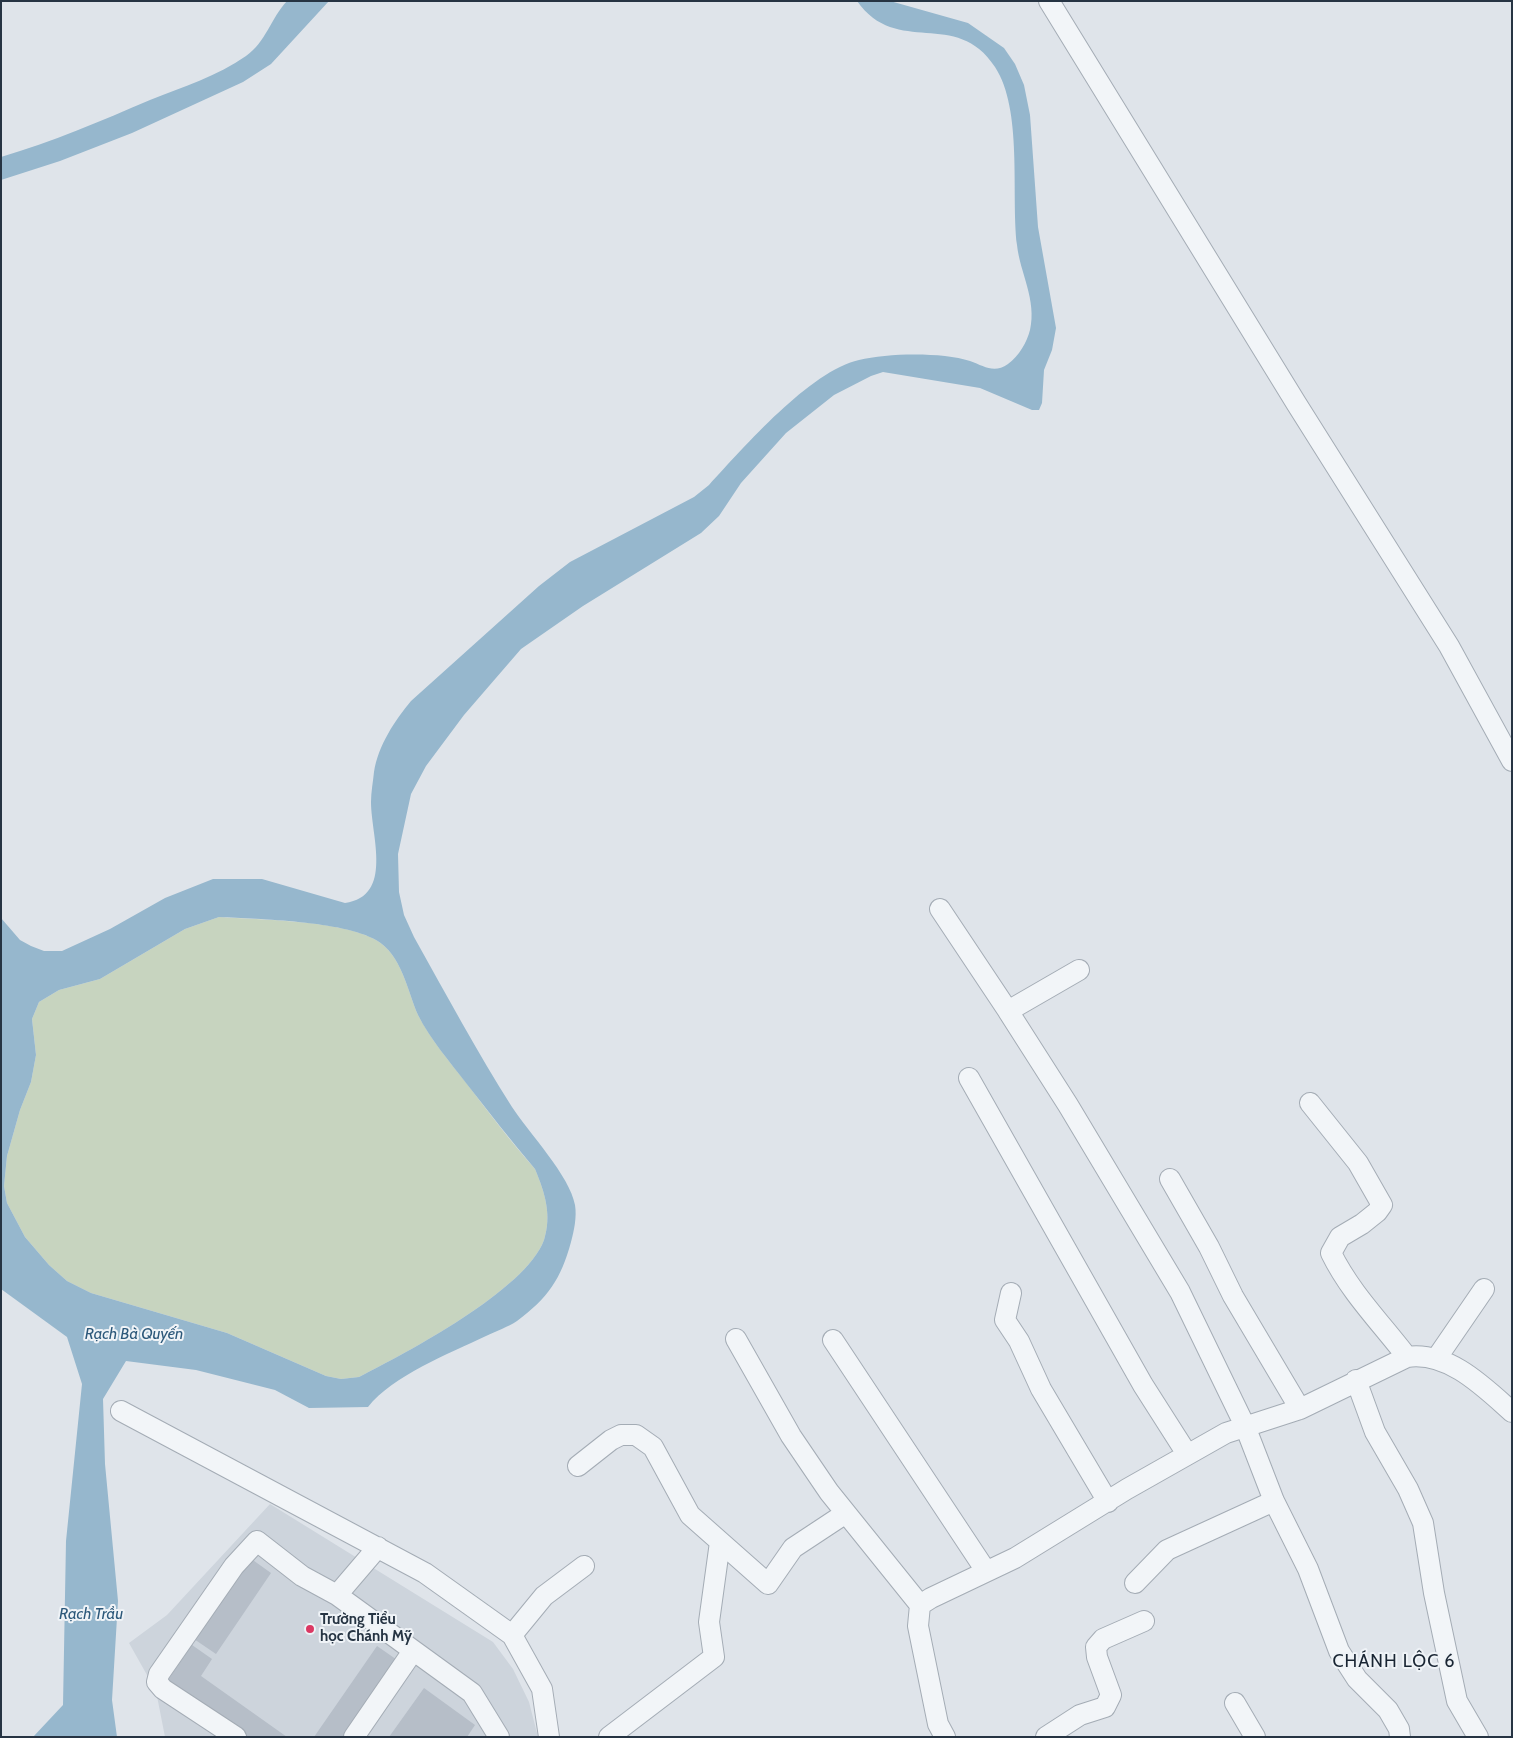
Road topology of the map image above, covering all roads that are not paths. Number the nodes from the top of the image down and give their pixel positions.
1 (1049, 1) edge
2 (1512, 761) edge
3 (940, 909) dead end
4 (1079, 970) dead end
5 (1008, 1011) junction
6 (969, 1078) dead end
7 (1310, 1103) dead end
8 (1170, 1179) dead end
9 (1484, 1289) dead end
10 (1011, 1293) dead end
11 (736, 1339) dead end
12 (833, 1340) dead end
13 (1406, 1357) junction
14 (1436, 1359) junction
15 (1356, 1380) junction
16 (1300, 1409) junction
17 (121, 1411) dead end
18 (1512, 1412) edge
19 (1246, 1426) junction
20 (1187, 1454) junction
21 (578, 1466) dead end
22 (1274, 1501) junction
23 (1108, 1502) junction
24 (846, 1512) junction
25 (720, 1542) junction
26 (378, 1547) junction
27 (584, 1566) dead end
28 (986, 1571) junction
29 (1134, 1583) dead end
30 (337, 1595) junction
31 (920, 1605) junction
32 (1144, 1621) dead end
33 (512, 1635) junction
34 (414, 1651) junction
35 (1235, 1703) dead end
36 (236, 1737) edge
37 (354, 1737) edge
38 (499, 1737) edge
39 (549, 1737) edge
40 (608, 1737) edge
41 (944, 1737) edge
42 (1046, 1737) edge
43 (1255, 1737) edge
44 (1400, 1737) edge
45 (1478, 1737) edge

1 - 2 street
3 - 5 street
4 - 5 street
5 - 19 street
6 - 20 street
7 - 13 street
8 - 16 street
9 - 14 street
10 - 23 street
11 - 24 street
12 - 28 street
13 - 14 street
13 - 15 street
14 - 18 street
15 - 16 street
15 - 45 street
16 - 19 street
17 - 26 street
19 - 20 street
19 - 22 street
20 - 23 street
21 - 25 street
22 - 29 street
22 - 44 street
23 - 28 street
24 - 25 street
24 - 31 street
25 - 40 street
26 - 30 street
26 - 33 street
27 - 33 street
28 - 31 street
30 - 34 street
30 - 36 street
31 - 41 street
32 - 42 street
33 - 39 street
34 - 37 street
34 - 38 street
35 - 43 street

